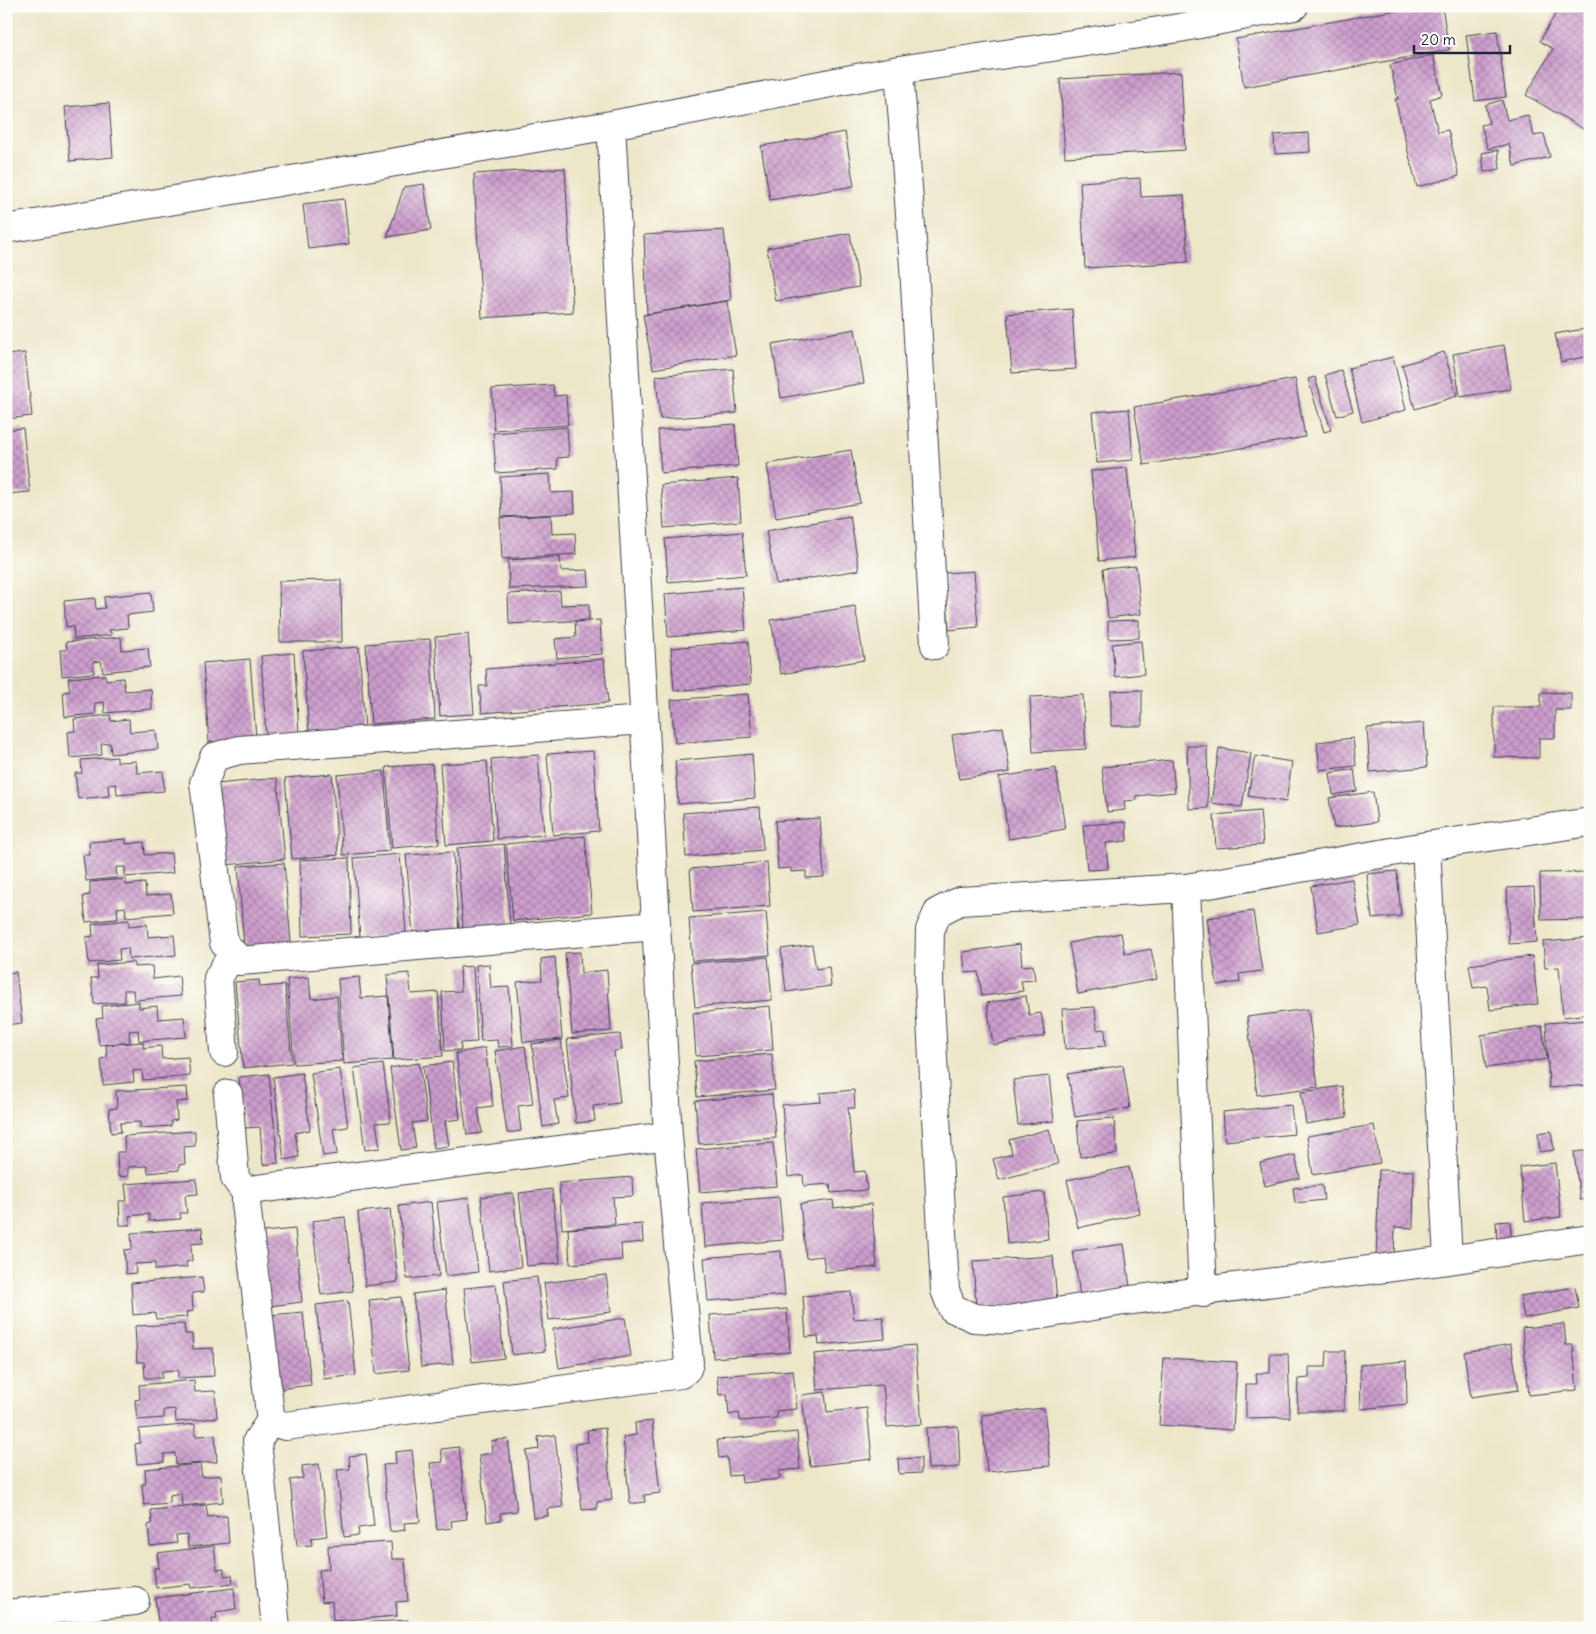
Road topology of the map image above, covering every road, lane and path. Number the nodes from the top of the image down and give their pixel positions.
1 (1294, 6) edge
2 (899, 70) junction
3 (611, 125) junction
4 (6, 229) edge
5 (935, 645) dead end
6 (644, 720) junction
7 (1590, 822) edge
8 (1426, 846) junction
9 (1186, 888) junction
10 (656, 926) junction
11 (233, 953) junction
12 (224, 1052) dead end
13 (228, 1094) dead end
14 (668, 1136) junction
15 (248, 1194) junction
16 (1590, 1239) edge
17 (1448, 1260) junction
18 (1203, 1293) junction
19 (272, 1419) junction
20 (135, 1601) dead end
21 (6, 1614) edge
22 (276, 1628) edge

1 - 2 street
2 - 3 street
2 - 5 street
3 - 4 street
3 - 6 street
6 - 10 street
6 - 11 street
7 - 8 street
8 - 9 street
8 - 17 street
9 - 18 street
9 - 18 street
10 - 11 street
10 - 14 street
11 - 12 street
13 - 15 street
14 - 15 street
14 - 19 street
15 - 19 street
16 - 17 street
17 - 18 street
19 - 22 street
20 - 21 street

